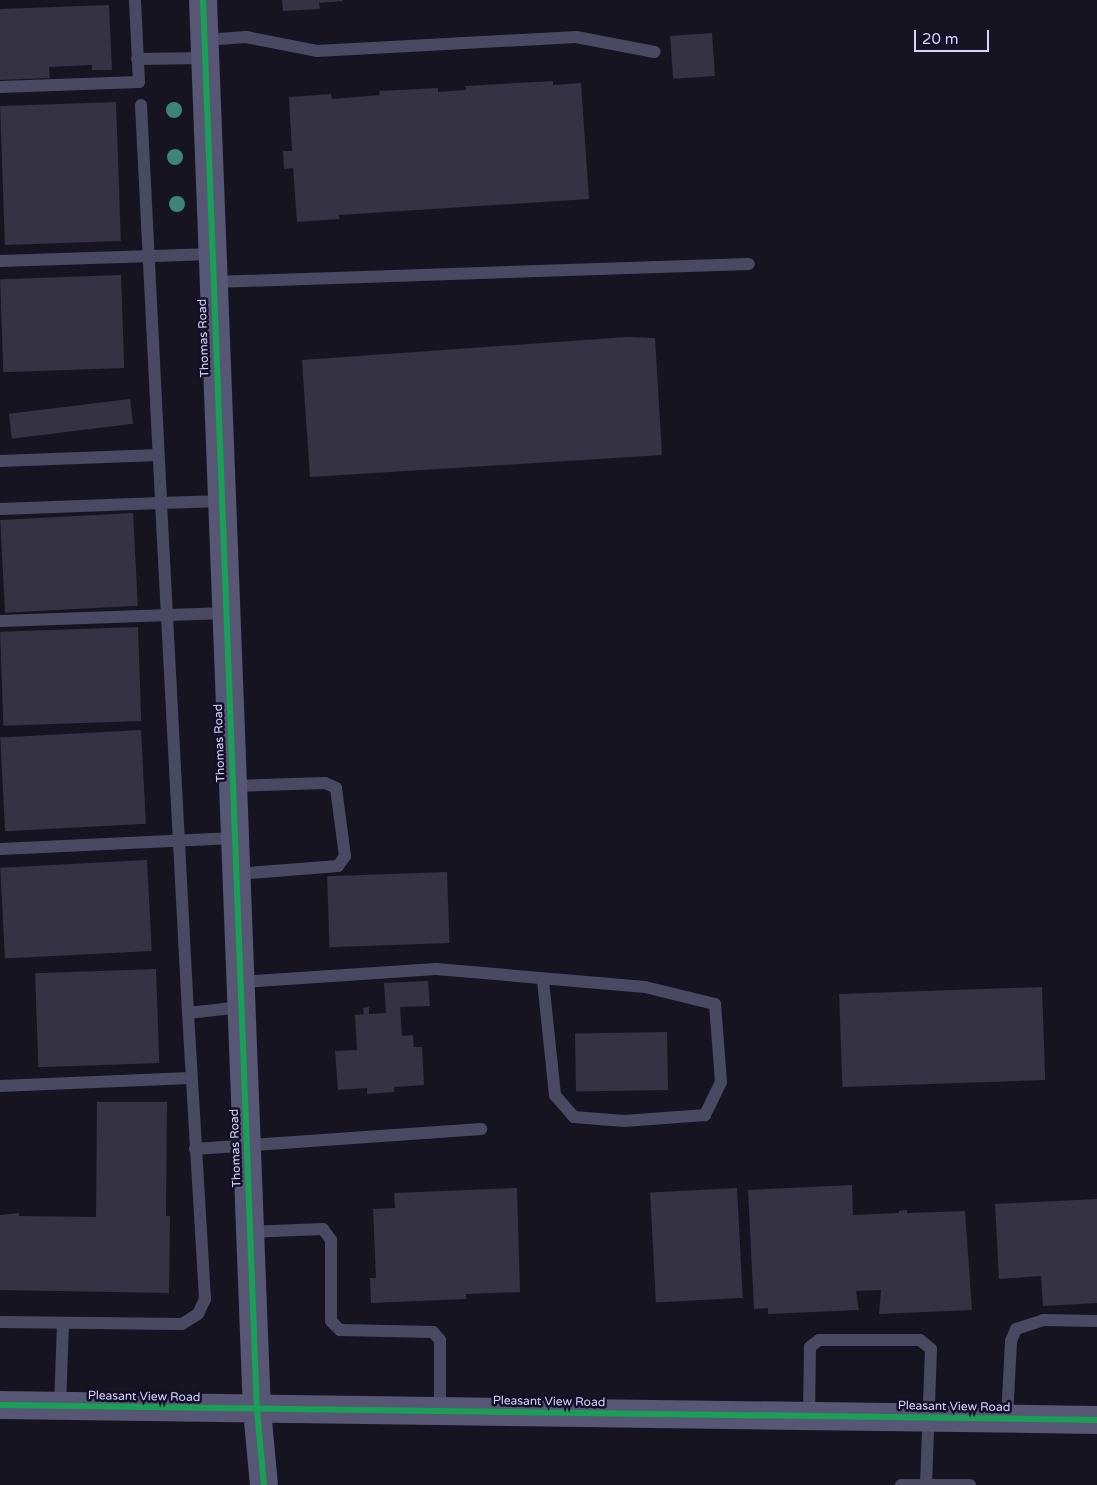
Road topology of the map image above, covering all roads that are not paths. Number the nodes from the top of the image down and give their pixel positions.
1 (135, 0) edge
2 (203, 0) edge
3 (205, 48) junction
4 (655, 52) dead end
5 (138, 59) junction
6 (0, 87) edge
7 (141, 105) dead end
8 (213, 254) junction
9 (147, 256) junction
10 (0, 261) edge
11 (749, 264) dead end
12 (214, 282) junction
13 (158, 455) junction
14 (0, 461) edge
15 (222, 501) junction
16 (161, 503) junction
17 (0, 509) edge
18 (226, 613) junction
19 (166, 616) junction
20 (0, 621) edge
21 (233, 786) junction
22 (235, 838) junction
23 (177, 841) junction
24 (0, 849) edge
25 (236, 874) junction
26 (543, 980) junction
27 (241, 995) junction
28 (188, 1013) junction
29 (190, 1078) junction
30 (0, 1086) edge
31 (481, 1129) dead end
32 (247, 1146) junction
33 (195, 1149) junction
34 (250, 1232) junction
35 (1097, 1321) edge
36 (0, 1322) edge
37 (63, 1324) junction
38 (0, 1405) edge
39 (60, 1406) junction
40 (257, 1410) junction
41 (440, 1412) junction
42 (809, 1416) junction
43 (926, 1417) junction
44 (1007, 1418) junction
45 (1097, 1420) edge
46 (926, 1483) junction
47 (264, 1485) edge
48 (901, 1485) edge
49 (970, 1485) edge

1 - 5 lane
2 - 3 street, Thomas Road
3 - 4 lane
3 - 5 lane
3 - 8 street, Thomas Road
5 - 6 lane
7 - 9 lane
8 - 9 lane
8 - 12 street, Thomas Road
9 - 10 lane
9 - 13 lane
11 - 12 lane
12 - 15 street, Thomas Road
13 - 14 lane
13 - 16 lane
15 - 16 lane
15 - 18 street, Thomas Road
16 - 17 lane
16 - 19 lane
18 - 19 lane
18 - 21 street, Thomas Road
19 - 20 lane
19 - 23 lane
21 - 22 street, Thomas Road
21 - 25 lane
22 - 23 lane
22 - 25 street, Thomas Road
23 - 24 lane
23 - 28 lane
25 - 27 street, Thomas Road
26 - 26 lane
26 - 27 lane
27 - 28 lane
27 - 32 street, Thomas Road
28 - 29 lane
29 - 30 lane
29 - 33 lane
31 - 32 lane
32 - 33 lane
32 - 34 street, Thomas Road
33 - 37 lane
34 - 40 street, Thomas Road
34 - 41 lane
35 - 44 lane
36 - 37 lane
37 - 39 lane
38 - 39 street, Pleasant View Road
39 - 40 street, Pleasant View Road
40 - 41 street, Pleasant View Road
40 - 47 street, Thomas Road
41 - 42 street, Pleasant View Road
42 - 43 street, Pleasant View Road
42 - 43 lane
43 - 44 street, Pleasant View Road
43 - 46 lane
44 - 45 street, Pleasant View Road
46 - 48 lane
46 - 49 lane

